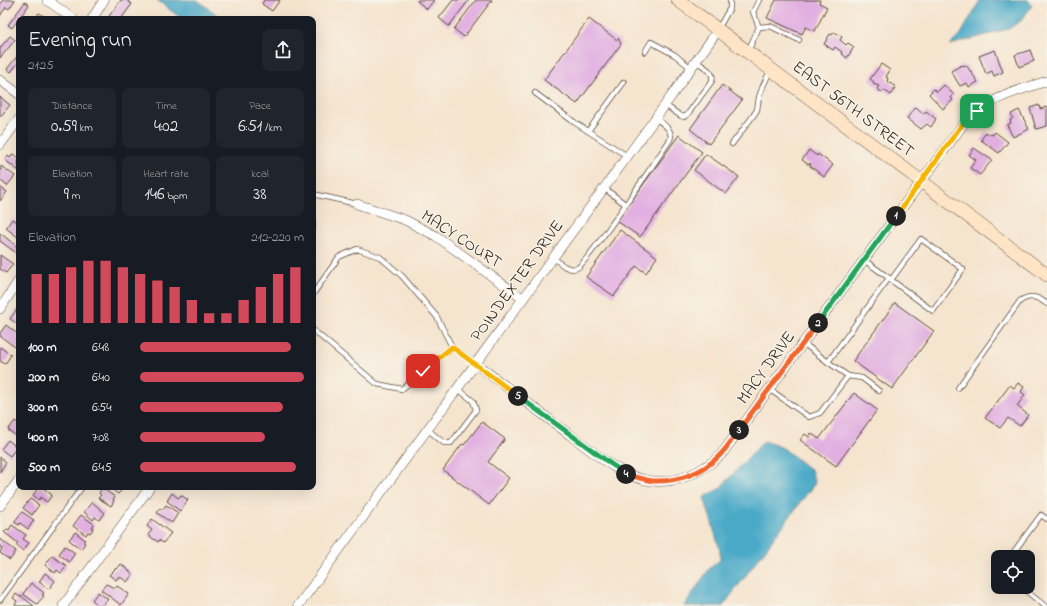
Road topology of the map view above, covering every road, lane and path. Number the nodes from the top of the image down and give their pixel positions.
1 (47, 0) edge
2 (104, 0) edge
3 (678, 0) edge
4 (730, 0) edge
5 (759, 0) edge
6 (69, 16) edge
7 (94, 16) edge
8 (759, 27) junction
9 (718, 30) junction
10 (799, 40) dead end
11 (645, 52) dead end
12 (748, 52) junction
13 (693, 64) junction
14 (771, 70) junction
15 (0, 80) edge
16 (1047, 81) edge
17 (624, 82) dead end
18 (16, 92) edge
19 (535, 93) dead end
20 (665, 105) junction
21 (655, 118) junction
22 (16, 123) edge
23 (588, 131) junction
24 (0, 144) edge
25 (732, 144) dead end
26 (627, 156) junction
27 (921, 181) junction
28 (604, 188) junction
29 (316, 195) edge
30 (357, 204) joint
31 (625, 204) junction
32 (553, 257) junction
33 (864, 260) junction
34 (1047, 274) edge
35 (890, 279) junction
36 (16, 284) edge
37 (316, 290) edge
38 (522, 298) junction
39 (1047, 304) edge
40 (0, 308) edge
41 (316, 333) edge
42 (803, 343) junction
43 (452, 347) junction
44 (828, 362) junction
45 (475, 363) junction
46 (848, 376) junction
47 (457, 388) junction
48 (958, 388) dead end
49 (769, 389) junction
50 (879, 391) dead end
51 (427, 429) junction
52 (16, 484) edge
53 (80, 490) edge
54 (148, 490) edge
55 (0, 506) edge
56 (1047, 519) edge
57 (1015, 550) edge
58 (1029, 594) edge
59 (0, 600) edge
60 (63, 606) edge
61 (298, 606) edge
62 (1045, 606) edge

1 - 6 street
2 - 7 street
3 - 9 main road, EAST 56TH STREET
4 - 9 lane
5 - 8 lane
8 - 10 lane
8 - 12 lane
9 - 12 main road, EAST 56TH STREET
9 - 13 street, POINDEXTER DRIVE
11 - 13 lane
12 - 14 main road, EAST 56TH STREET
13 - 20 street, POINDEXTER DRIVE
13 - 20 lane
14 - 25 lane
14 - 27 main road, EAST 56TH STREET
15 - 18 street
16 - 27 street, MACY DRIVE
17 - 23 lane
19 - 23 lane
20 - 21 street, POINDEXTER DRIVE
21 - 26 street, POINDEXTER DRIVE
21 - 31 lane
22 - 24 street
23 - 26 lane
26 - 28 street, POINDEXTER DRIVE
27 - 33 street, MACY DRIVE
27 - 34 main road, EAST 56TH STREET
28 - 31 lane
28 - 32 street, POINDEXTER DRIVE
29 - 30 lane
30 - 38 street, MACY COURT
31 - 32 lane
32 - 38 street, POINDEXTER DRIVE
33 - 35 lane
33 - 42 street, MACY DRIVE
35 - 35 lane
35 - 44 lane
36 - 40 street
37 - 43 lane
38 - 45 street, POINDEXTER DRIVE
39 - 48 lane
41 - 43 lane
42 - 44 lane
42 - 49 street, MACY DRIVE
43 - 45 lane
44 - 46 lane
45 - 47 street, POINDEXTER DRIVE
45 - 49 street, MACY DRIVE
46 - 49 lane
46 - 50 lane
47 - 51 street, POINDEXTER DRIVE
47 - 51 lane
51 - 61 street, POINDEXTER DRIVE
52 - 55 street
53 - 59 lane
54 - 60 street
56 - 57 lane
58 - 62 lane

